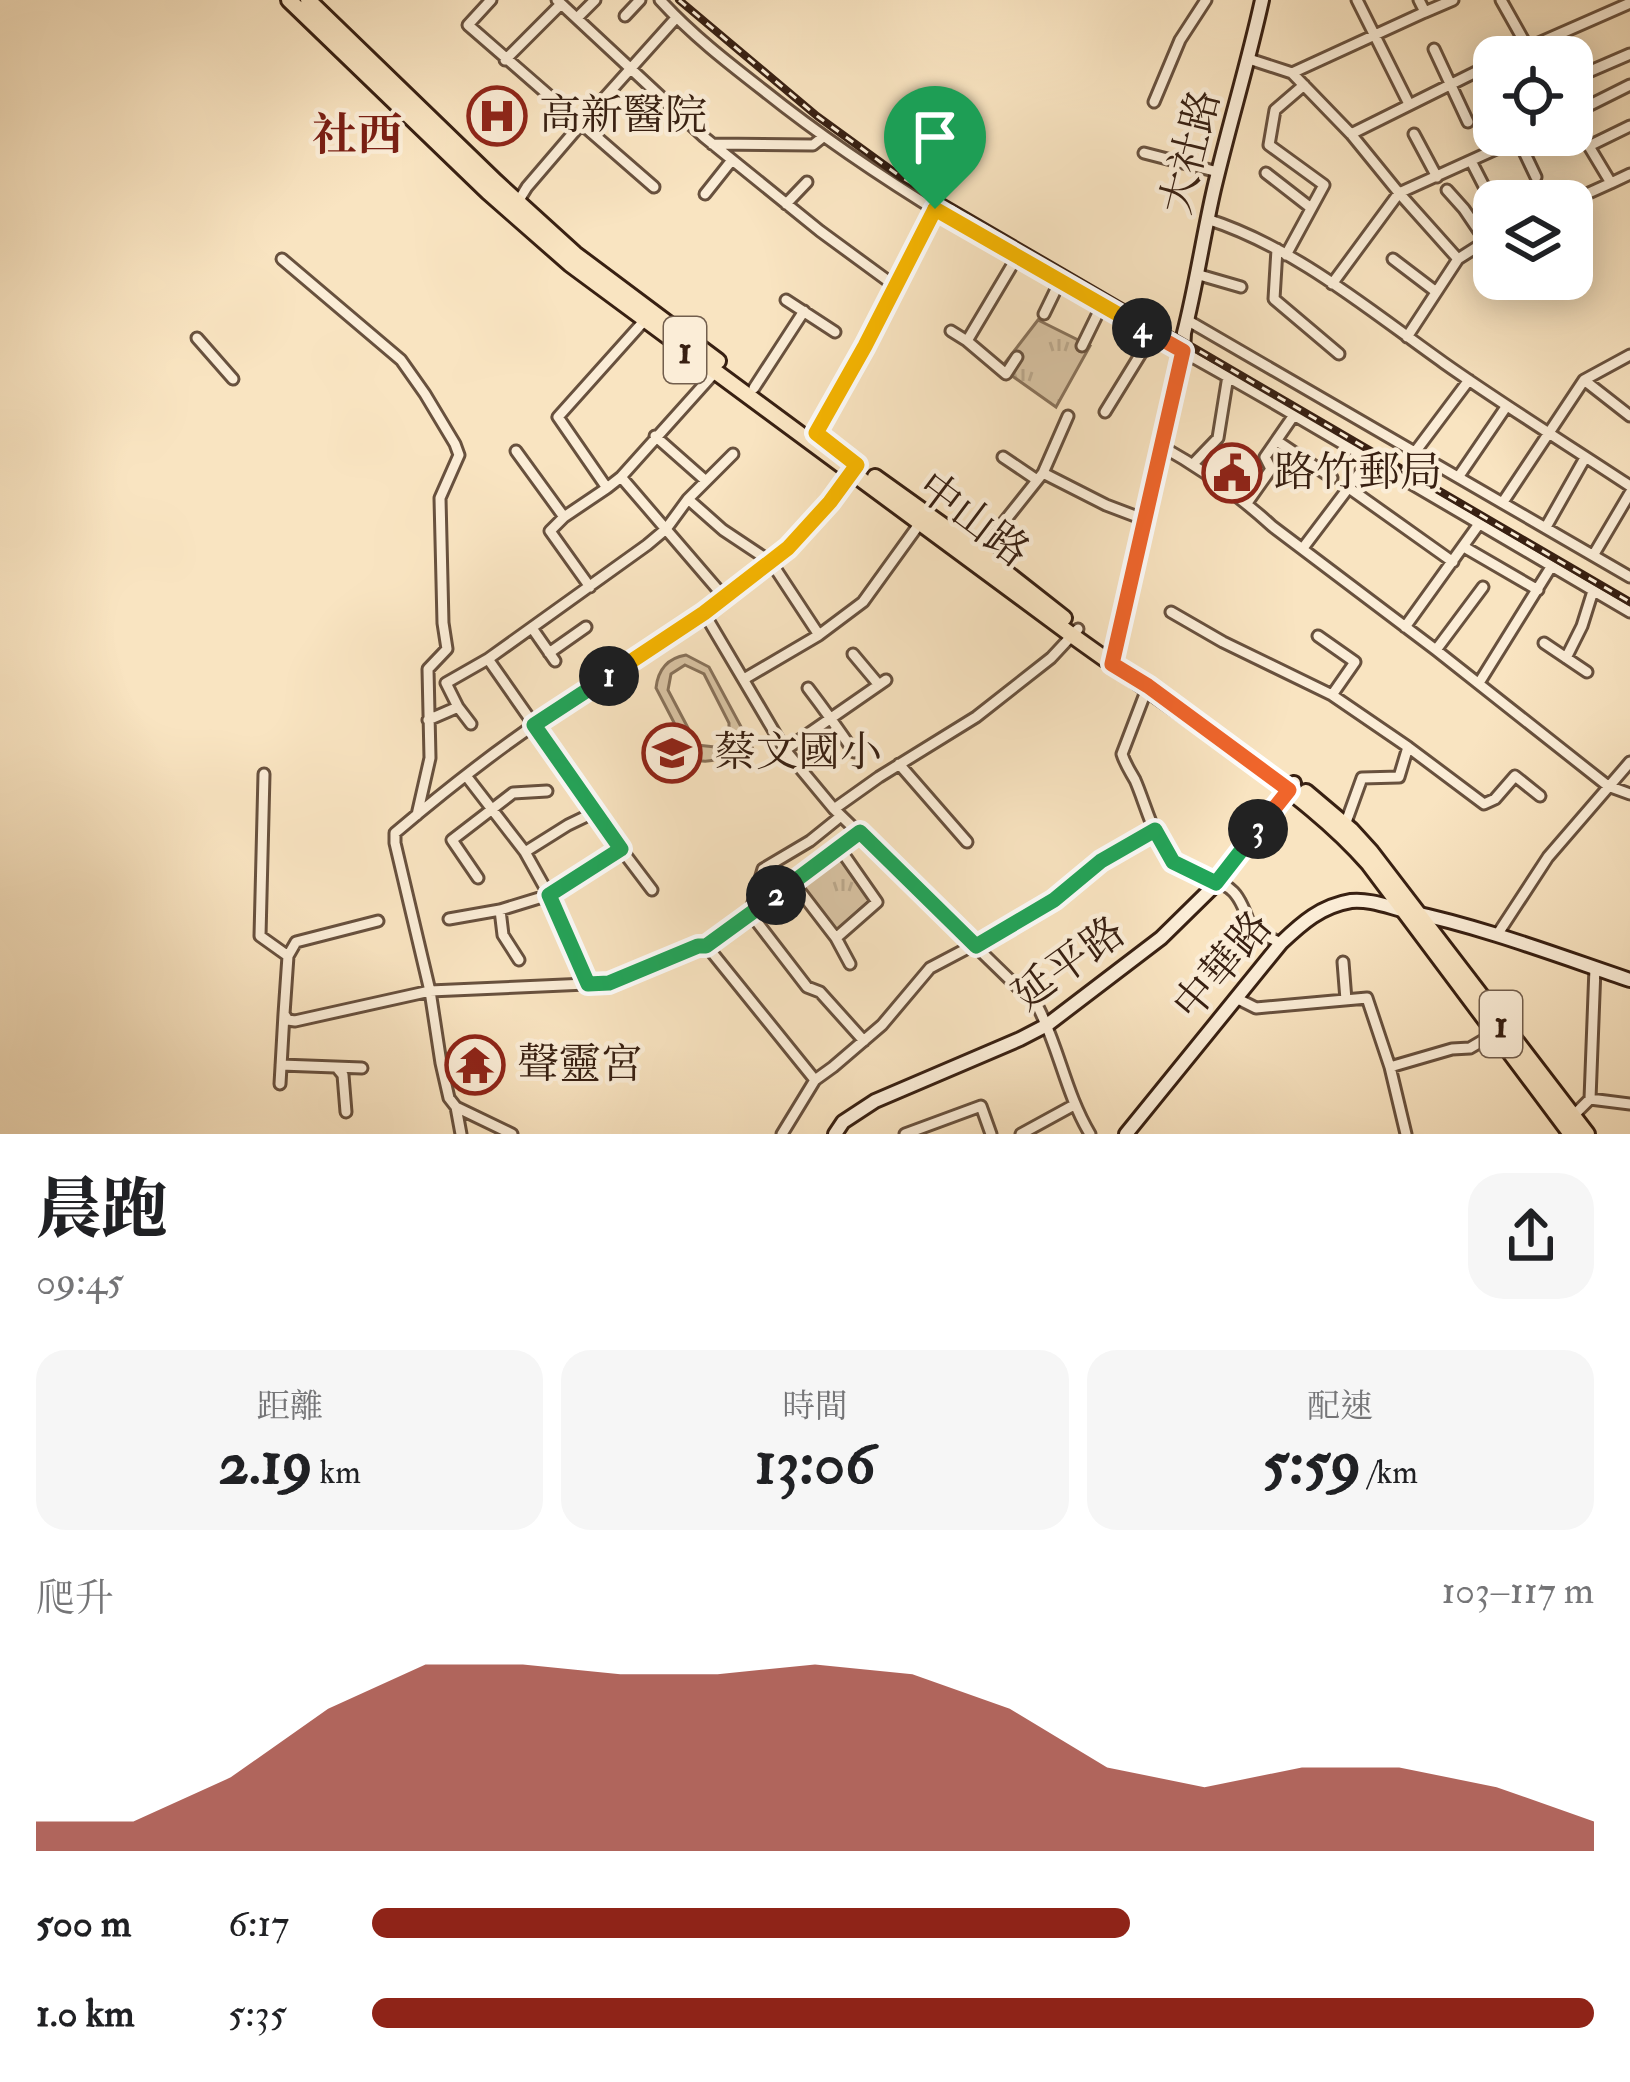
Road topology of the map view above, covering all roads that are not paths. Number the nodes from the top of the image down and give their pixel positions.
1 (289, 0) edge
2 (308, 0) edge
3 (491, 0) edge
4 (595, 0) edge
5 (640, 0) edge
6 (660, 0) edge
7 (1206, 0) edge
8 (1262, 0) edge
9 (1357, 0) edge
10 (1420, 0) edge
11 (1453, 0) edge
12 (1501, 0) edge
13 (559, 2) edge
14 (1628, 8) edge
15 (1425, 12) junction
16 (625, 16) dead end
17 (577, 18) junction
18 (676, 18) junction
19 (1373, 36) junction
20 (1521, 36) edge
21 (1566, 36) edge
22 (1434, 49) dead end
23 (1630, 54) edge
24 (505, 59) junction
25 (1250, 59) junction
26 (630, 70) junction
27 (1593, 70) edge
28 (1292, 74) junction
29 (1473, 74) edge
30 (1304, 85) junction
31 (1450, 85) junction
32 (1630, 85) edge
33 (1154, 102) dead end
34 (1409, 104) junction
35 (1593, 105) edge
36 (1468, 122) dead end
37 (581, 124) junction
38 (1630, 126) edge
39 (1351, 134) junction
40 (1414, 134) dead end
41 (823, 137) junction
42 (712, 144) junction
43 (1593, 144) edge
44 (1144, 153) dead end
45 (1593, 153) edge
46 (1482, 156) edge
47 (1529, 156) edge
48 (732, 160) junction
49 (1471, 161) junction
50 (1218, 172) junction
51 (1266, 172) dead end
52 (1630, 174) edge
53 (1437, 177) junction
54 (1536, 177) dead end
55 (1481, 180) edge
56 (807, 182) dead end
57 (1611, 183) junction
58 (654, 187) dead end
59 (1447, 190) dead end
60 (1593, 191) edge
61 (1399, 193) junction
62 (705, 194) dead end
63 (786, 204) junction
64 (514, 207) junction
65 (1311, 208) junction
66 (935, 209) junction
67 (1207, 219) junction
68 (1473, 219) edge
69 (1473, 249) edge
70 (1282, 252) junction
71 (1017, 257) junction
72 (282, 259) dead end
73 (1393, 259) dead end
74 (1458, 259) junction
75 (1196, 274) junction
76 (1060, 281) junction
77 (1333, 284) junction
78 (896, 286) junction
79 (1240, 287) dead end
80 (1435, 291) junction
81 (786, 300) dead end
82 (1102, 305) junction
83 (804, 311) junction
84 (1044, 314) dead end
85 (1187, 320) junction
86 (644, 321) junction
87 (951, 331) dead end
88 (835, 332) dead end
89 (1153, 334) junction
90 (1407, 337) junction
91 (197, 338) dead end
92 (967, 340) junction
93 (1082, 346) dead end
94 (1183, 351) junction
95 (1339, 354) dead end
96 (1630, 355) edge
97 (1017, 357) dead end
98 (717, 370) junction
99 (1228, 376) junction
100 (232, 379) dead end
101 (1468, 380) junction
102 (1585, 380) junction
103 (754, 388) junction
104 (1506, 407) junction
105 (1105, 412) dead end
106 (1294, 415) junction
107 (1068, 416) dead end
108 (1630, 416) edge
109 (816, 433) junction
110 (1547, 434) junction
111 (655, 436) junction
112 (1277, 441) junction
113 (1161, 446) junction
114 (516, 451) dead end
115 (1415, 452) junction
116 (733, 454) dead end
117 (1003, 457) dead end
118 (1371, 458) junction
119 (1586, 458) junction
120 (1193, 464) junction
121 (855, 468) junction
122 (1630, 468) edge
123 (1040, 476) junction
124 (1459, 476) junction
125 (621, 477) junction
126 (1332, 478) dead end
127 (706, 481) junction
128 (1627, 486) edge
129 (607, 488) junction
130 (1349, 488) junction
131 (688, 500) junction
132 (1503, 502) junction
133 (1246, 503) junction
134 (564, 517) junction
135 (1143, 519) junction
136 (920, 523) junction
137 (1479, 524) junction
138 (1546, 527) junction
139 (666, 529) junction
140 (1464, 547) junction
141 (1303, 548) junction
142 (980, 552) junction
143 (1594, 554) junction
144 (771, 562) junction
145 (1453, 562) junction
146 (1551, 567) junction
147 (1630, 577) edge
148 (590, 587) junction
149 (1483, 587) dead end
150 (1538, 590) junction
151 (1593, 591) junction
152 (725, 598) junction
153 (1171, 612) dead end
154 (1630, 612) edge
155 (704, 613) junction
156 (586, 627) dead end
157 (1406, 627) junction
158 (532, 628) junction
159 (1076, 633) junction
160 (820, 635) junction
161 (1318, 636) dead end
162 (1544, 643) dead end
163 (1436, 650) junction
164 (853, 654) dead end
165 (1566, 658) junction
166 (488, 659) junction
167 (1113, 659) junction
168 (1586, 672) dead end
169 (744, 679) junction
170 (1479, 683) junction
171 (1148, 686) junction
172 (808, 688) dead end
173 (1332, 695) junction
174 (458, 707) junction
175 (428, 720) junction
176 (830, 721) junction
177 (470, 724) dead end
178 (534, 725) junction
179 (1408, 747) junction
180 (785, 750) junction
181 (854, 752) dead end
182 (1630, 762) edge
183 (899, 764) junction
184 (264, 774) dead end
185 (467, 776) junction
186 (1291, 786) junction
187 (1608, 786) junction
188 (547, 791) dead end
189 (1630, 794) edge
190 (1540, 796) dead end
191 (492, 810) junction
192 (595, 812) junction
193 (838, 813) junction
194 (417, 815) junction
195 (1345, 825) junction
196 (1155, 830) junction
197 (860, 832) junction
198 (967, 842) dead end
199 (621, 849) junction
200 (840, 849) junction
201 (525, 851) junction
202 (478, 878) dead end
203 (793, 882) junction
204 (1216, 883) junction
205 (652, 890) dead end
206 (549, 895) junction
207 (500, 910) junction
208 (1410, 912) junction
209 (750, 913) junction
210 (449, 919) dead end
211 (378, 921) dead end
212 (1497, 935) junction
213 (836, 938) junction
214 (1281, 943) junction
215 (706, 946) junction
216 (976, 946) junction
217 (288, 956) junction
218 (519, 960) dead end
219 (1343, 962) dead end
220 (850, 964) dead end
221 (1595, 968) junction
222 (1630, 980) edge
223 (588, 984) junction
224 (430, 991) junction
225 (1236, 998) junction
226 (1346, 1000) junction
227 (284, 1014) junction
228 (1047, 1025) junction
229 (1499, 1031) junction
230 (863, 1041) junction
231 (281, 1065) junction
232 (1390, 1067) junction
233 (362, 1068) dead end
234 (338, 1069) junction
235 (815, 1080) junction
236 (280, 1084) dead end
237 (1590, 1099) junction
238 (1630, 1104) edge
239 (1074, 1105) junction
240 (456, 1107) junction
241 (346, 1112) dead end
242 (1573, 1116) junction
243 (461, 1134) edge
244 (512, 1134) edge
245 (782, 1134) edge
246 (835, 1134) edge
247 (905, 1134) edge
248 (991, 1134) edge
249 (1021, 1134) edge
250 (1090, 1134) edge
251 (1126, 1134) edge
252 (1406, 1134) edge
253 (1571, 1134) edge
254 (1587, 1134) edge

1 - 64 main road, 中山路 / 1
2 - 64 main road, 中山路 / 1
3 - 24 street
4 - 17 street
5 - 16 street
6 - 18 street
7 - 33 street
8 - 25 street, 大社路
9 - 19 street
10 - 15 street
11 - 15 street
12 - 20 street
13 - 17 street
13 - 24 street
14 - 21 street
15 - 19 street
17 - 26 street
18 - 26 street
18 - 41 street
19 - 28 street
19 - 34 street
22 - 31 street
23 - 27 street
24 - 37 street
25 - 28 street
25 - 50 street, 大社路
26 - 37 street
26 - 42 street
28 - 30 street
29 - 31 street
30 - 39 street
30 - 65 street
31 - 34 street
31 - 36 street
32 - 35 street
34 - 39 street
37 - 58 street
37 - 64 street
38 - 43 street
39 - 61 street
40 - 53 street
41 - 42 street
41 - 66 street
42 - 48 street
44 - 50 street
45 - 57 street
46 - 49 street
47 - 54 street
48 - 62 street
48 - 63 street
49 - 53 street
49 - 55 street
50 - 67 street, 大社路
51 - 65 street
52 - 57 street
53 - 61 street
56 - 63 street
57 - 60 street
59 - 68 street
61 - 74 street
61 - 77 street
63 - 78 street
64 - 86 main road, 中山路 / 1
64 - 103 main road, 中山路 / 1
65 - 70 street
66 - 71 street
66 - 78 street
67 - 70 street
67 - 75 street, 大社路
69 - 74 street
70 - 77 street
70 - 95 street
71 - 76 street
71 - 92 street
72 - 175 street
73 - 80 street
74 - 80 street
75 - 79 street
75 - 85 street, 大社路
76 - 82 street
76 - 84 street
77 - 90 street
78 - 109 street
80 - 90 street
81 - 83 street
82 - 89 street
82 - 93 street
83 - 88 street
83 - 103 street
85 - 94 street, 大社路
85 - 115 street
86 - 98 main road, 中山路 / 1
86 - 129 street
87 - 92 street
89 - 94 street
89 - 105 street
90 - 101 street
91 - 100 street
92 - 97 street
94 - 99 street
94 - 113 street, 大社路
96 - 102 street
98 - 111 street
98 - 121 main road, 中山路 / 1
99 - 106 street
99 - 120 street
101 - 104 street
101 - 115 street
102 - 108 street
102 - 110 street
103 - 109 main road, 中山路 / 1
104 - 110 street
104 - 124 street
106 - 112 street
106 - 118 street
107 - 123 street
109 - 121 main road, 中山路 / 1
110 - 119 street
110 - 132 street
111 - 125 street
111 - 127 street
112 - 126 street
112 - 133 street
113 - 120 street
113 - 135 street, 大社路
114 - 134 street
115 - 124 street
116 - 127 street
117 - 123 street
118 - 130 street
118 - 137 street
119 - 128 street
119 - 138 street
120 - 133 street
121 - 136 main road, 中山路 / 1
121 - 142 main road, 中山路 / 1
121 - 144 street
122 - 128 street
123 - 135 street
123 - 142 street
124 - 132 street
125 - 129 street
125 - 139 street
127 - 131 street
128 - 143 street
129 - 134 street
130 - 141 street
130 - 145 street
131 - 139 street
131 - 144 street
132 - 138 street
133 - 141 street
134 - 148 street
135 - 167 street, 大社路
136 - 159 main road, 中山路 / 1
136 - 160 street
137 - 140 street
137 - 146 street
138 - 143 street
139 - 148 street
139 - 152 street
140 - 145 street
140 - 150 street
141 - 157 street
142 - 159 main road, 中山路 / 1
143 - 147 street
144 - 152 street
144 - 160 street
145 - 157 street
146 - 150 street
146 - 151 street
148 - 158 street
149 - 163 street
150 - 170 street
151 - 154 street
151 - 165 street
152 - 155 street
153 - 173 street
155 - 169 street
155 - 178 street
156 - 158 street
157 - 163 street
158 - 166 street
159 - 167 main road, 中山路 / 1
159 - 183 street
160 - 169 street
161 - 173 street
162 - 165 street
163 - 170 street
164 - 176 street
165 - 168 street
166 - 174 street
166 - 178 street
167 - 171 main road, 中山路 / 1
167 - 186 main road, 中山路 / 1
169 - 180 street
170 - 187 street
171 - 186 main road, 中山路 / 1
171 - 196 street
172 - 176 street
173 - 179 street
174 - 175 street
174 - 177 street
175 - 194 street
176 - 180 street
176 - 181 street
178 - 185 street
178 - 192 street
179 - 190 street
179 - 195 street
180 - 193 street
182 - 187 street
183 - 193 street
183 - 198 street
184 - 217 street
185 - 191 street
185 - 194 street
186 - 195 main road, 中山路 / 1
186 - 204 street, 延平路
186 - 208 main road, 中山路 / 1
187 - 189 street
187 - 212 street
188 - 191 street
191 - 201 street
191 - 202 street
192 - 199 street
192 - 201 street
193 - 197 street
193 - 209 street
194 - 224 street
195 - 208 main road, 中山路 / 1
196 - 204 street
196 - 216 street
197 - 200 street
197 - 216 street
199 - 205 street
199 - 206 street
200 - 203 street
200 - 213 street
201 - 206 street
203 - 209 street
203 - 213 street
204 - 214 street
204 - 228 street, 延平路
206 - 207 street
206 - 223 street
207 - 210 street
207 - 218 street
208 - 212 street, 中華路
208 - 214 street, 中華路
208 - 229 main road, 中山路 / 1
209 - 215 street
209 - 230 street
211 - 217 street
212 - 221 street, 中華路
213 - 220 street
214 - 225 street, 中華路
215 - 223 street
215 - 235 street
216 - 228 street
216 - 230 street
217 - 227 street
219 - 226 street
221 - 222 street, 中華路
221 - 237 street
223 - 224 street
224 - 227 street
224 - 240 street
225 - 226 street
225 - 251 street, 中華路
226 - 232 street
227 - 231 street
228 - 239 street
228 - 246 street, 延平路
229 - 232 street
229 - 242 main road, 中山路 / 1
229 - 253 main road, 中山路 / 1
230 - 235 street
231 - 234 street
231 - 236 street
232 - 252 street
233 - 234 street
234 - 241 street
235 - 245 street
237 - 238 street
237 - 242 street
239 - 249 street
239 - 250 street
240 - 243 street
240 - 244 street
242 - 254 main road, 中山路 / 1
247 - 248 street

